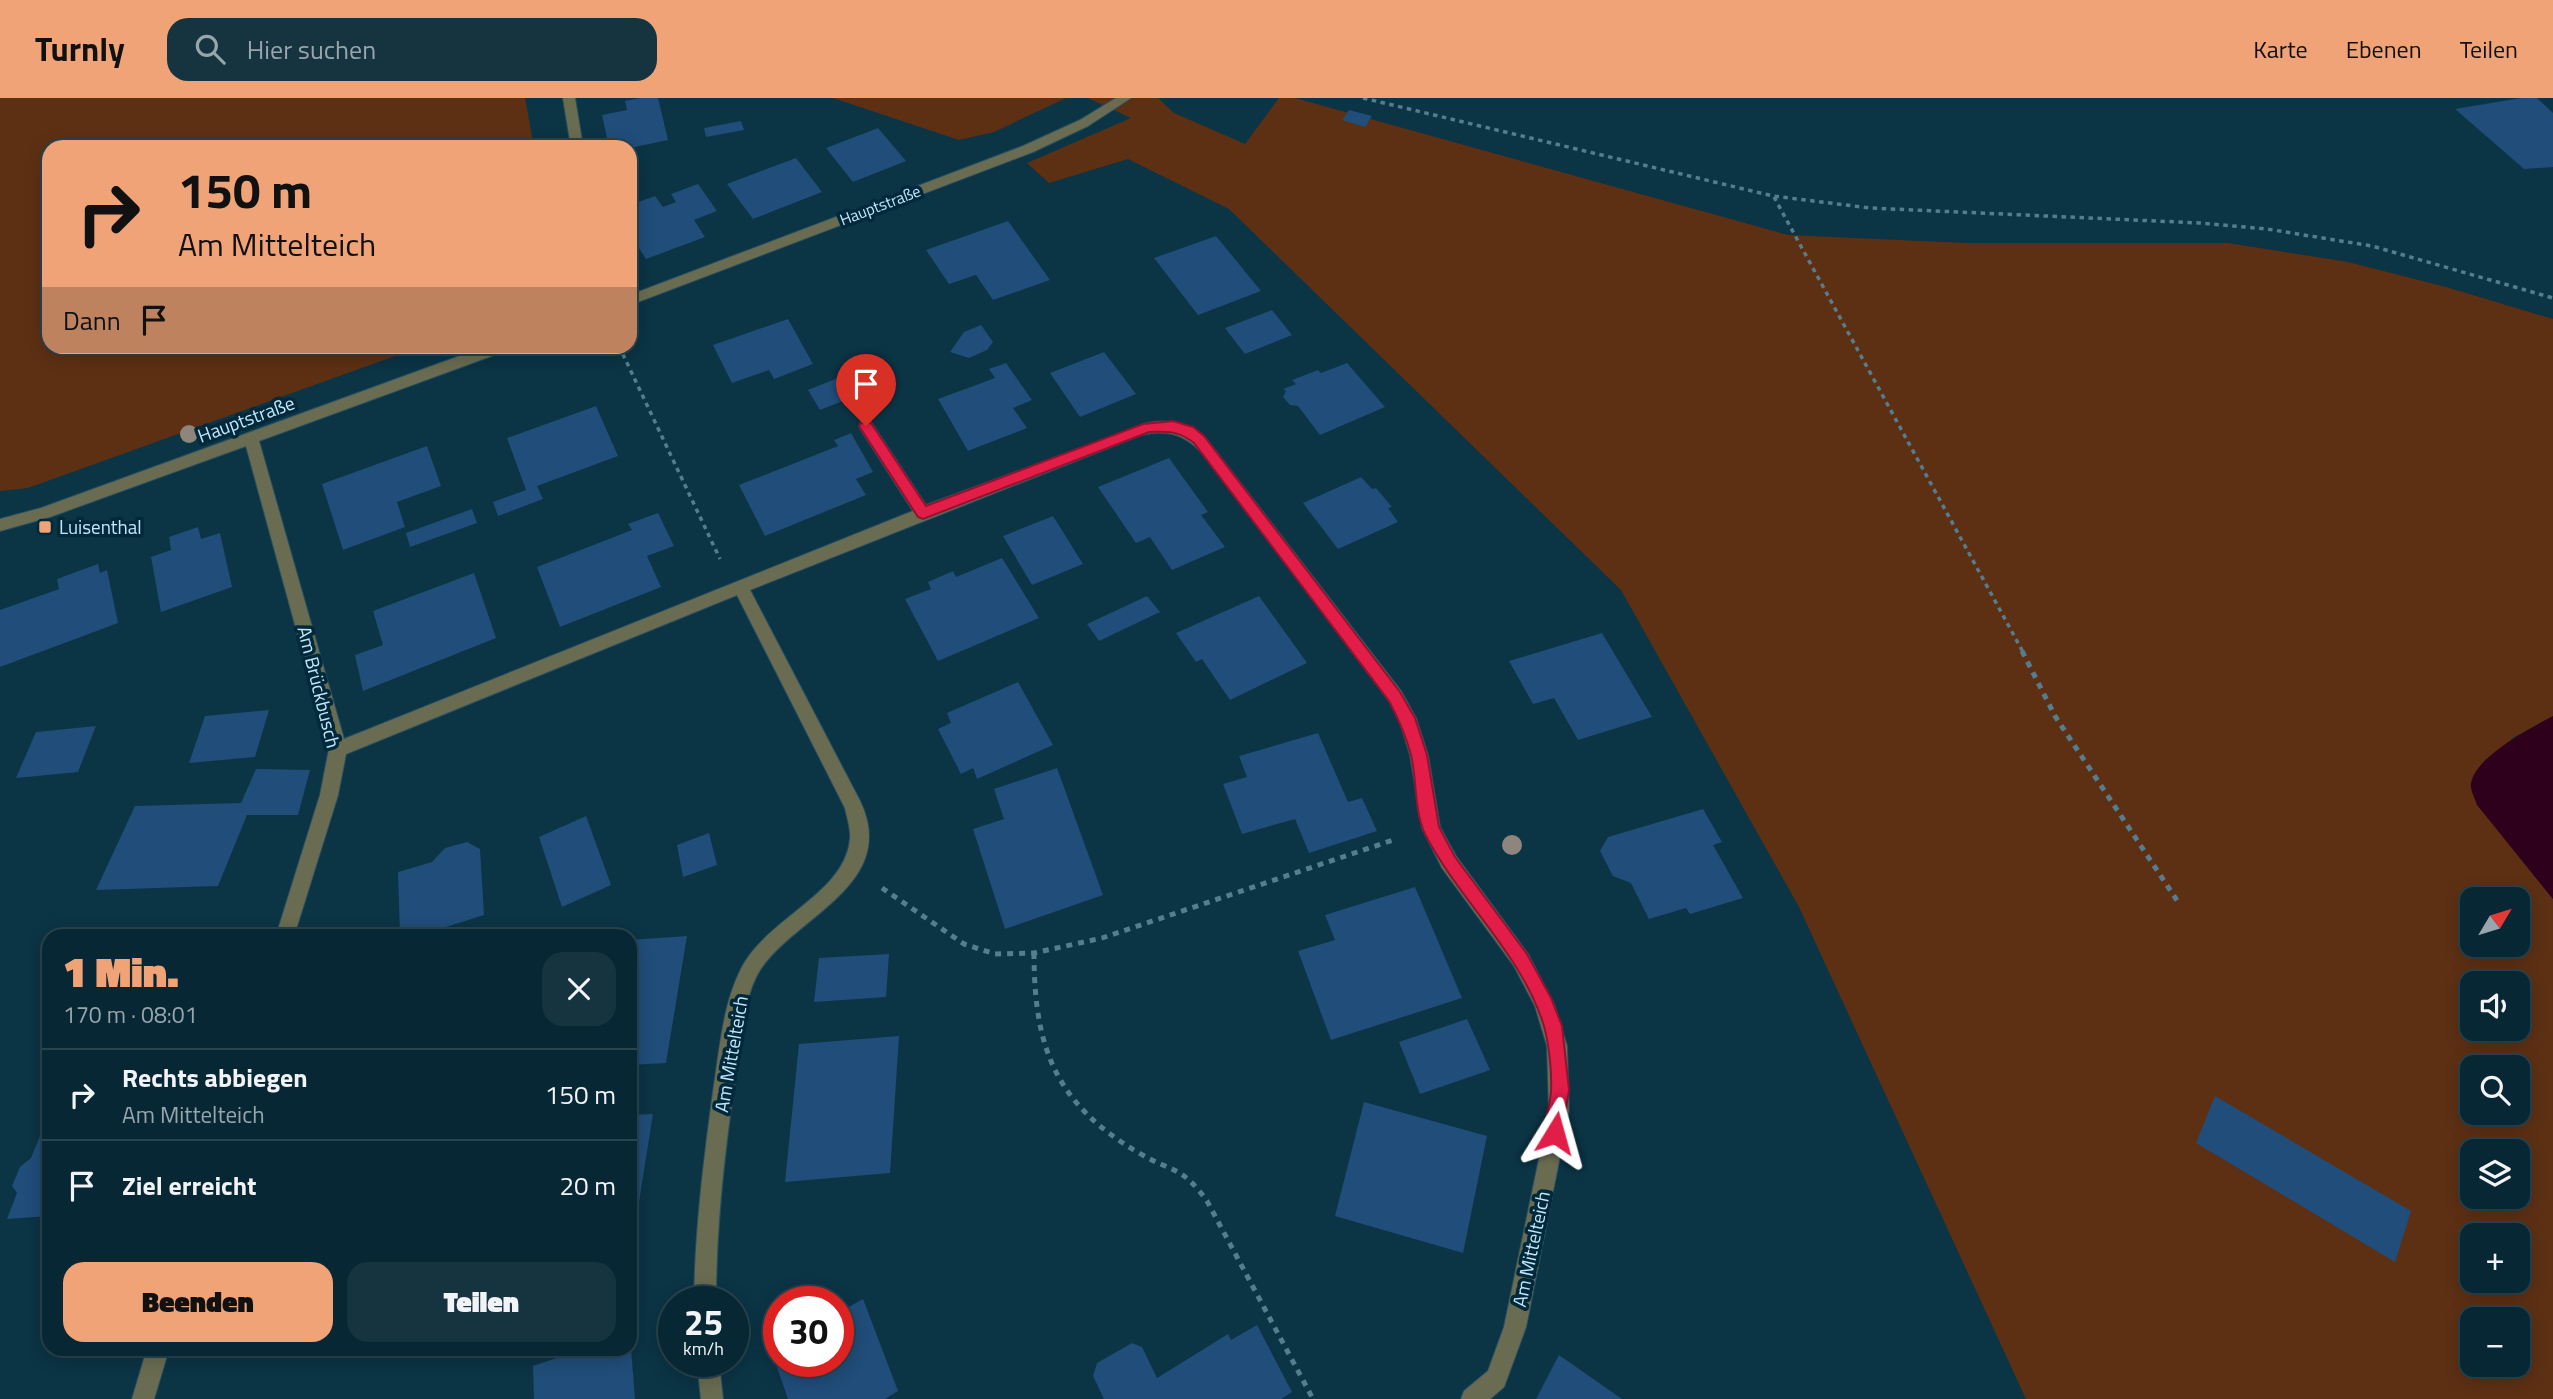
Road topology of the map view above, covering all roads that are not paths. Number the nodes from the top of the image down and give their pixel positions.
1 (569, 98) edge
2 (1125, 98) edge
3 (576, 140) edge
4 (637, 297) edge
5 (481, 354) edge
6 (866, 426) dead end
7 (251, 438) junction
8 (923, 513) junction
9 (0, 526) edge
10 (737, 587) junction
11 (338, 749) junction
12 (287, 929) edge
13 (705, 1286) edge
14 (156, 1356) edge
15 (710, 1377) edge
16 (142, 1399) edge
17 (712, 1399) edge
18 (1472, 1399) edge

1 - 3 street
2 - 4 street, Hauptstraße
5 - 7 street, Hauptstraße
6 - 8 street
7 - 9 street, Hauptstraße
7 - 11 street, Am Brückbusch
8 - 10 street, Am Mittelteich
8 - 18 street, Am Mittelteich
10 - 11 street, Am Mittelteich
10 - 13 street, Am Mittelteich
11 - 12 street, Am Brückbusch
14 - 16 street
15 - 17 street

